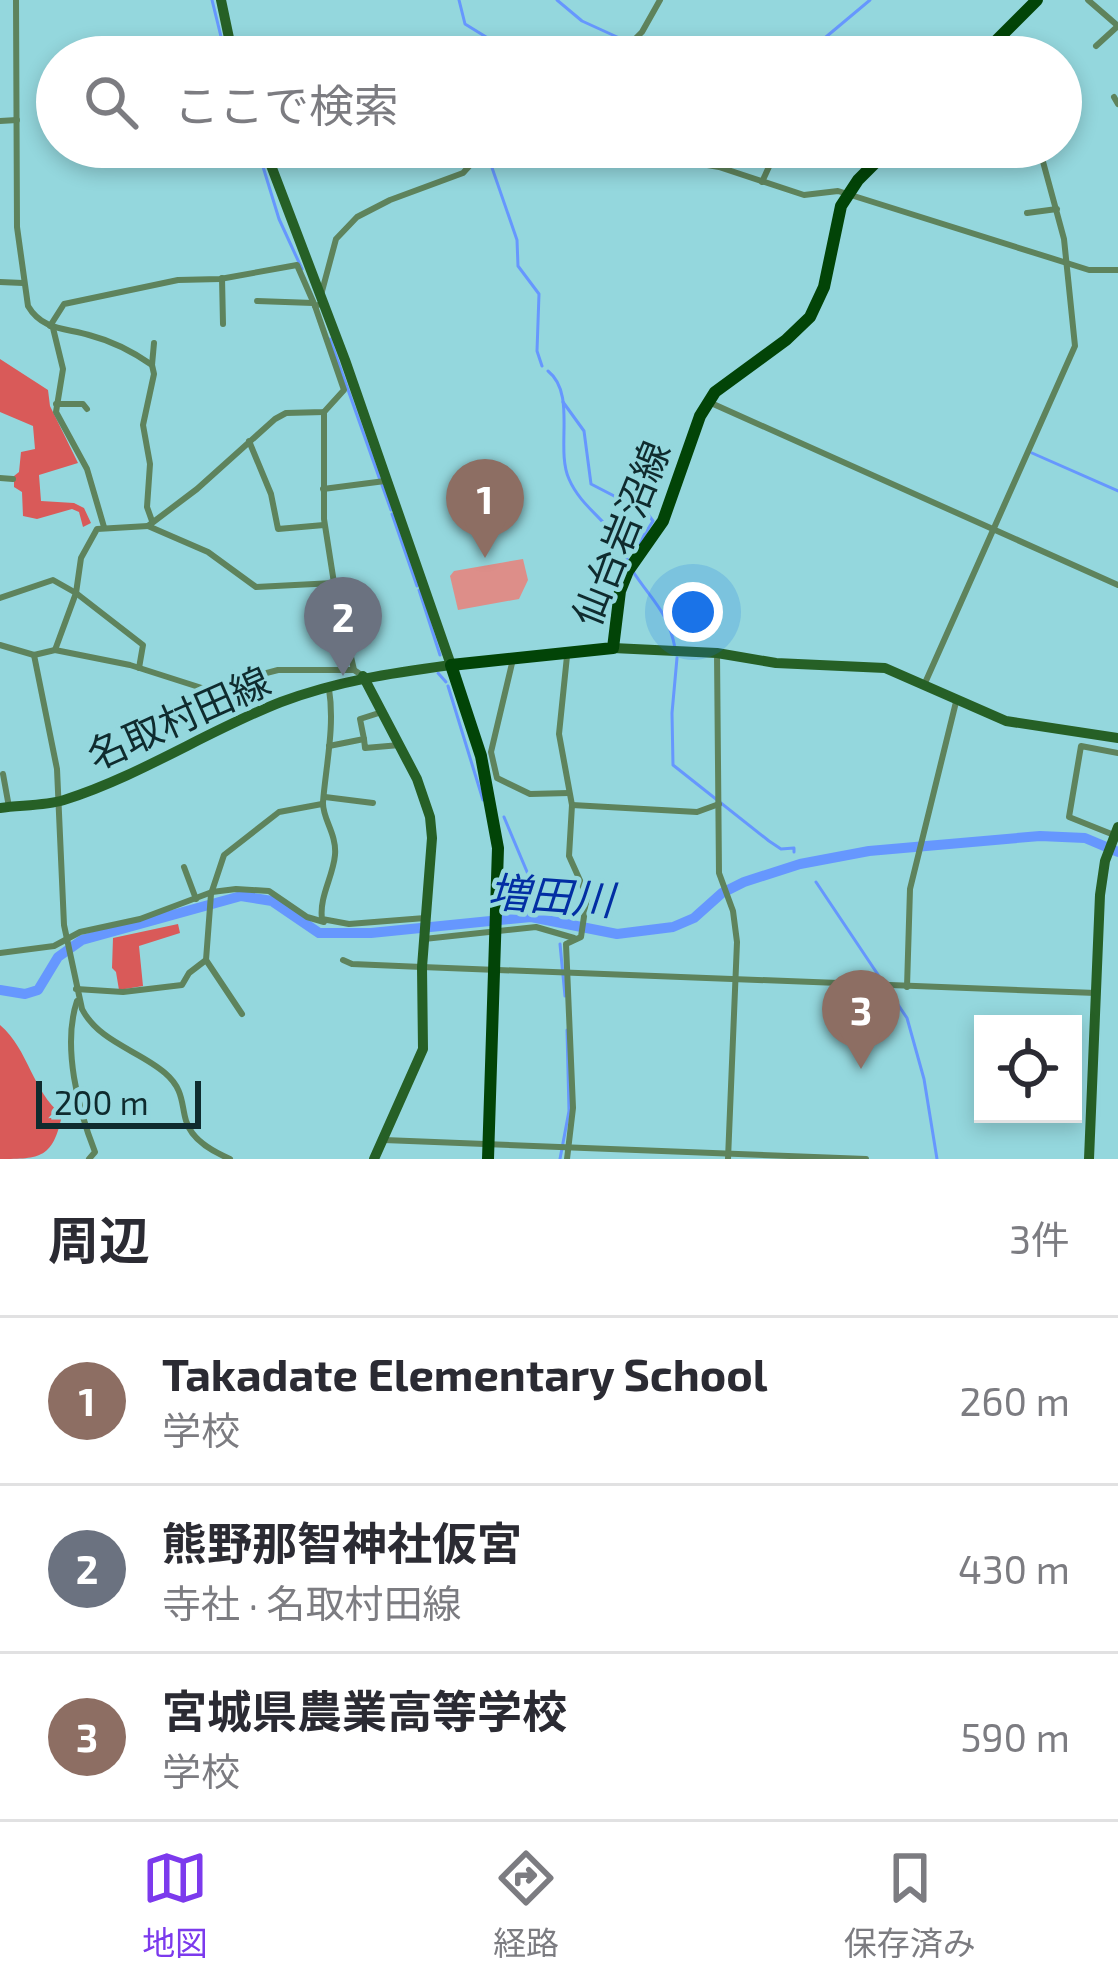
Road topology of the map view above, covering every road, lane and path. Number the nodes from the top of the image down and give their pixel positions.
1 (16, 0) edge
2 (221, 0) edge
3 (660, 0) edge
4 (1036, 0) edge
5 (1088, 0) edge
6 (1118, 26) edge
7 (1004, 32) junction
8 (229, 36) edge
9 (635, 36) edge
10 (1000, 36) edge
11 (1006, 36) edge
12 (1096, 46) dead end
13 (17, 120) junction
14 (0, 121) edge
15 (271, 168) edge
16 (467, 168) edge
17 (716, 168) edge
18 (768, 168) edge
19 (872, 168) edge
20 (1045, 168) edge
21 (762, 182) junction
22 (848, 194) junction
23 (1057, 209) junction
24 (1027, 213) dead end
25 (1068, 264) junction
26 (1118, 270) edge
27 (222, 280) junction
28 (0, 282) edge
29 (23, 283) junction
30 (257, 301) dead end
31 (318, 303) junction
32 (223, 324) dead end
33 (51, 327) junction
34 (154, 343) dead end
35 (152, 365) junction
36 (708, 401) junction
37 (56, 404) junction
38 (87, 409) dead end
39 (324, 412) junction
40 (249, 441) junction
41 (0, 478) edge
42 (13, 479) dead end
43 (388, 481) junction
44 (323, 489) junction
45 (150, 524) junction
46 (325, 525) junction
47 (104, 527) junction
48 (993, 529) junction
49 (334, 584) junction
50 (1118, 584) edge
51 (76, 593) junction
52 (0, 598) edge
53 (0, 645) edge
54 (613, 648) junction
55 (55, 650) junction
56 (717, 652) junction
57 (567, 653) junction
58 (34, 655) junction
59 (513, 659) junction
60 (451, 664) junction
61 (139, 668) junction
62 (358, 673) junction
63 (925, 683) junction
64 (328, 686) junction
65 (956, 703) junction
66 (382, 712) junction
67 (475, 738) junction
68 (364, 739) junction
69 (1118, 739) edge
70 (400, 745) junction
71 (329, 746) junction
72 (491, 752) junction
73 (1118, 753) edge
74 (3, 774) dead end
75 (569, 793) junction
76 (60, 801) junction
77 (324, 801) junction
78 (719, 801) junction
79 (373, 803) dead end
80 (572, 805) junction
81 (4, 807) edge
82 (1116, 835) edge
83 (184, 867) dead end
84 (212, 893) junction
85 (196, 898) junction
86 (426, 919) junction
87 (324, 922) junction
88 (497, 932) junction
89 (424, 938) junction
90 (579, 938) junction
91 (66, 940) junction
92 (0, 952) edge
93 (206, 960) junction
94 (343, 960) dead end
95 (422, 967) junction
96 (495, 970) junction
97 (565, 972) junction
98 (735, 979) junction
99 (907, 987) junction
100 (77, 993) junction
101 (1096, 993) junction
102 (242, 1014) dead end
103 (381, 1140) junction
104 (565, 1147) junction
105 (488, 1152) edge
106 (728, 1156) edge
107 (89, 1159) edge
108 (230, 1159) edge
109 (374, 1159) edge
110 (567, 1159) edge
111 (866, 1159) edge
112 (1089, 1159) edge

1 - 13 street
2 - 8 street
3 - 9 street
4 - 7 main road
5 - 6 street
6 - 12 street
7 - 10 main road
7 - 11 street
13 - 14 street
13 - 29 street
15 - 31 street
16 - 31 street
17 - 21 street
18 - 21 street
19 - 22 main road, 仙台岩沼線
20 - 23 street
21 - 22 street
22 - 25 street
22 - 36 main road, 仙台岩沼線
23 - 24 street
23 - 25 street
25 - 26 street
25 - 48 street
27 - 31 street
27 - 32 street
27 - 33 street
28 - 29 street
29 - 33 street
30 - 31 street
31 - 39 street
31 - 43 street
33 - 35 street
33 - 37 street
34 - 35 street
35 - 45 street
36 - 48 street
36 - 54 main road, 仙台岩沼線
37 - 38 street
37 - 47 street
39 - 40 street
39 - 44 street
40 - 45 street
40 - 46 street
41 - 42 street
43 - 44 street
43 - 60 street
44 - 46 street
45 - 47 street
45 - 49 street
46 - 49 street
47 - 51 street
48 - 50 street
48 - 63 street
49 - 62 street
51 - 52 street
51 - 55 street
51 - 61 street
53 - 58 street
54 - 56 street
54 - 57 main road, 仙台岩沼線
55 - 58 street
55 - 61 street
56 - 63 street
56 - 78 street
57 - 59 main road, 仙台岩沼線
57 - 75 street
58 - 76 street
59 - 60 main road, 仙台岩沼線
59 - 72 street
60 - 62 street, 名取村田線
60 - 67 main road
61 - 62 street
62 - 64 street, 名取村田線
62 - 66 street
63 - 65 street
64 - 71 street
64 - 76 street, 名取村田線
65 - 69 street
65 - 99 street
66 - 68 street
66 - 70 street
67 - 72 street
67 - 88 main road
68 - 70 street
68 - 71 street
70 - 86 street
71 - 77 street
72 - 75 street
73 - 82 street
74 - 81 street
75 - 80 street
76 - 81 street, 名取村田線
76 - 91 street
77 - 79 street
77 - 84 street
77 - 87 street
78 - 80 street
78 - 98 street
80 - 90 street
82 - 101 street
83 - 85 street
84 - 85 street
84 - 87 street
84 - 93 street
85 - 91 street
86 - 87 street
86 - 89 street
88 - 89 street
88 - 90 street
88 - 96 main road
89 - 95 street
90 - 97 street
91 - 92 street
91 - 100 street
93 - 100 street
93 - 102 street
94 - 95 street
95 - 96 street
95 - 103 street
96 - 97 street
96 - 105 main road
97 - 98 street
97 - 104 street
98 - 99 street
98 - 106 street
99 - 101 street
100 - 107 street
100 - 108 street
101 - 112 street
103 - 105 street
103 - 109 street
104 - 105 street
104 - 106 street
104 - 110 street
106 - 111 street

